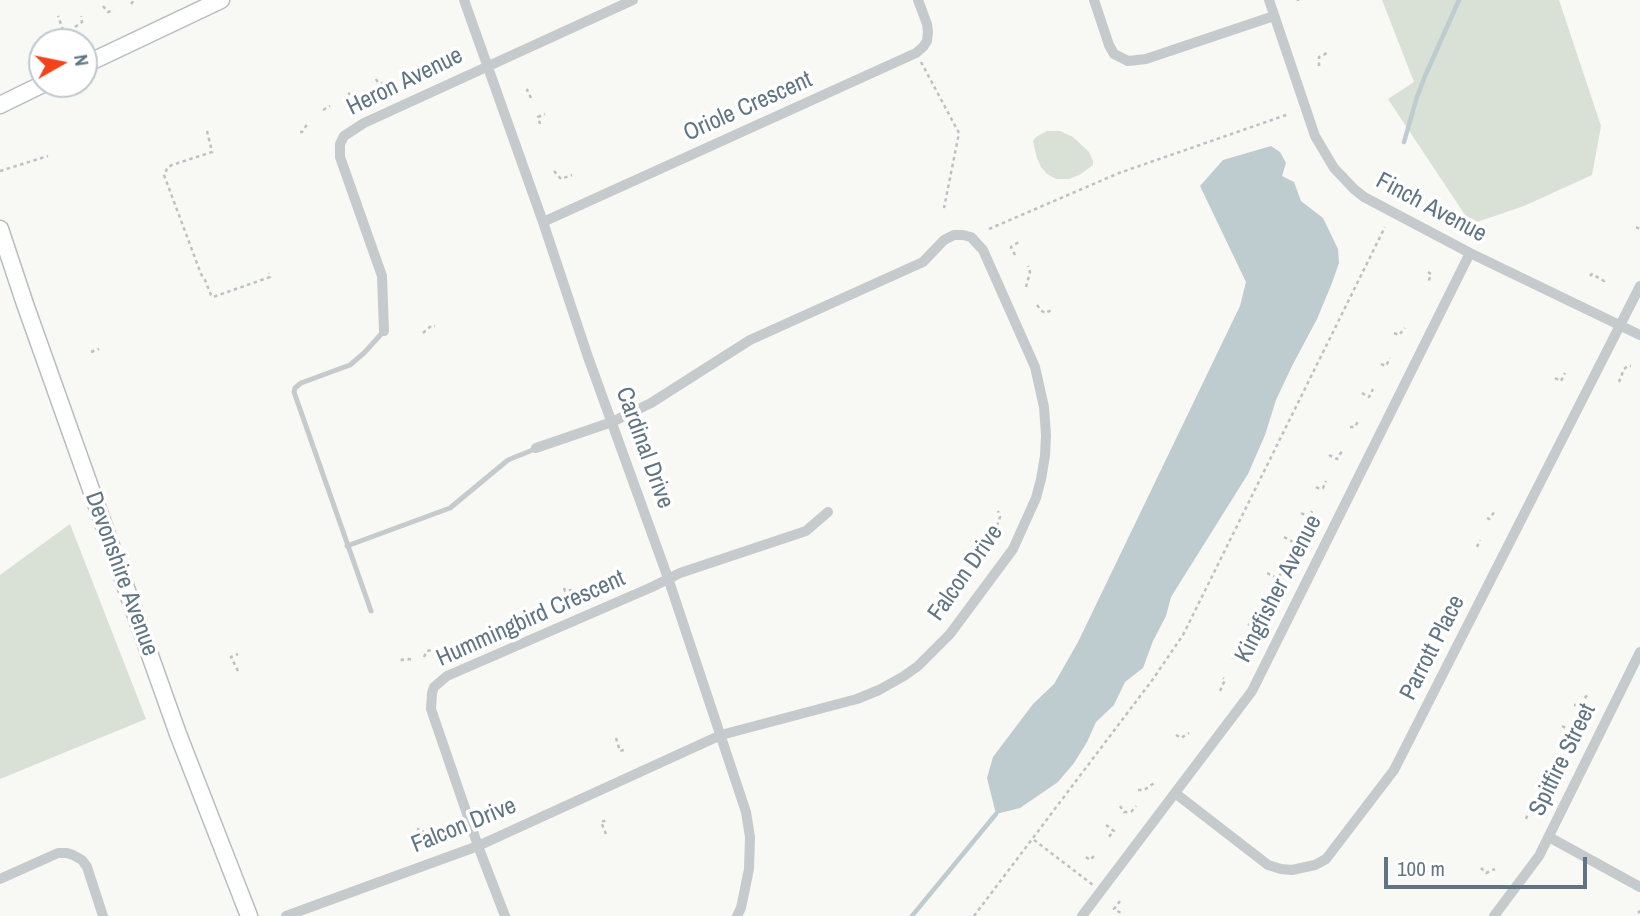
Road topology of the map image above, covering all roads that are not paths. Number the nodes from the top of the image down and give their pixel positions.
1 (221, 0) edge
2 (464, 0) edge
3 (633, 0) edge
4 (918, 0) edge
5 (1094, 0) edge
6 (1269, 0) edge
7 (1274, 16) junction
8 (98, 58) edge
9 (487, 66) junction
10 (28, 91) edge
11 (0, 105) edge
12 (543, 222) junction
13 (0, 229) edge
14 (1470, 253) junction
15 (1640, 286) edge
16 (1620, 325) junction
17 (384, 331) joint
18 (1640, 335) edge
19 (612, 422) junction
20 (536, 448) joint
21 (828, 512) dead end
22 (347, 546) junction
23 (668, 578) junction
24 (371, 611) dead end
25 (1640, 652) edge
26 (721, 736) junction
27 (1175, 793) junction
28 (1549, 837) junction
29 (478, 846) junction
30 (0, 879) edge
31 (1640, 887) edge
32 (103, 916) edge
33 (249, 916) edge
34 (286, 916) edge
35 (505, 916) edge
36 (737, 916) edge
37 (1082, 916) edge
38 (1493, 916) edge

1 - 8 main road
2 - 9 street, Cardinal Drive
3 - 9 street, Heron Avenue
4 - 12 street, Oriole Crescent
5 - 7 street
6 - 7 street, Finch Avenue
7 - 14 street, Finch Avenue
9 - 12 street, Cardinal Drive
9 - 17 street, Heron Avenue
10 - 11 main road
12 - 19 street, Cardinal Drive
13 - 33 main road, Devonshire Avenue
14 - 16 street, Finch Avenue
14 - 27 street, Kingfisher Avenue
15 - 16 street, Parrott Place
16 - 18 street, Finch Avenue
16 - 27 street, Parrott Place
17 - 22 lane
19 - 20 street, Falcon Drive
19 - 23 street, Cardinal Drive
19 - 26 street, Falcon Drive
20 - 22 lane
21 - 23 street, Hummingbird Crescent
22 - 24 lane
23 - 26 street, Cardinal Drive
23 - 29 street, Hummingbird Crescent
25 - 28 street, Spitfire Street
26 - 29 street, Falcon Drive
26 - 36 street, Cardinal Drive
27 - 37 street, Kingfisher Avenue
28 - 31 street
28 - 38 street, Spitfire Street
29 - 34 street, Falcon Drive
29 - 35 street, Hummingbird Crescent
30 - 32 street

